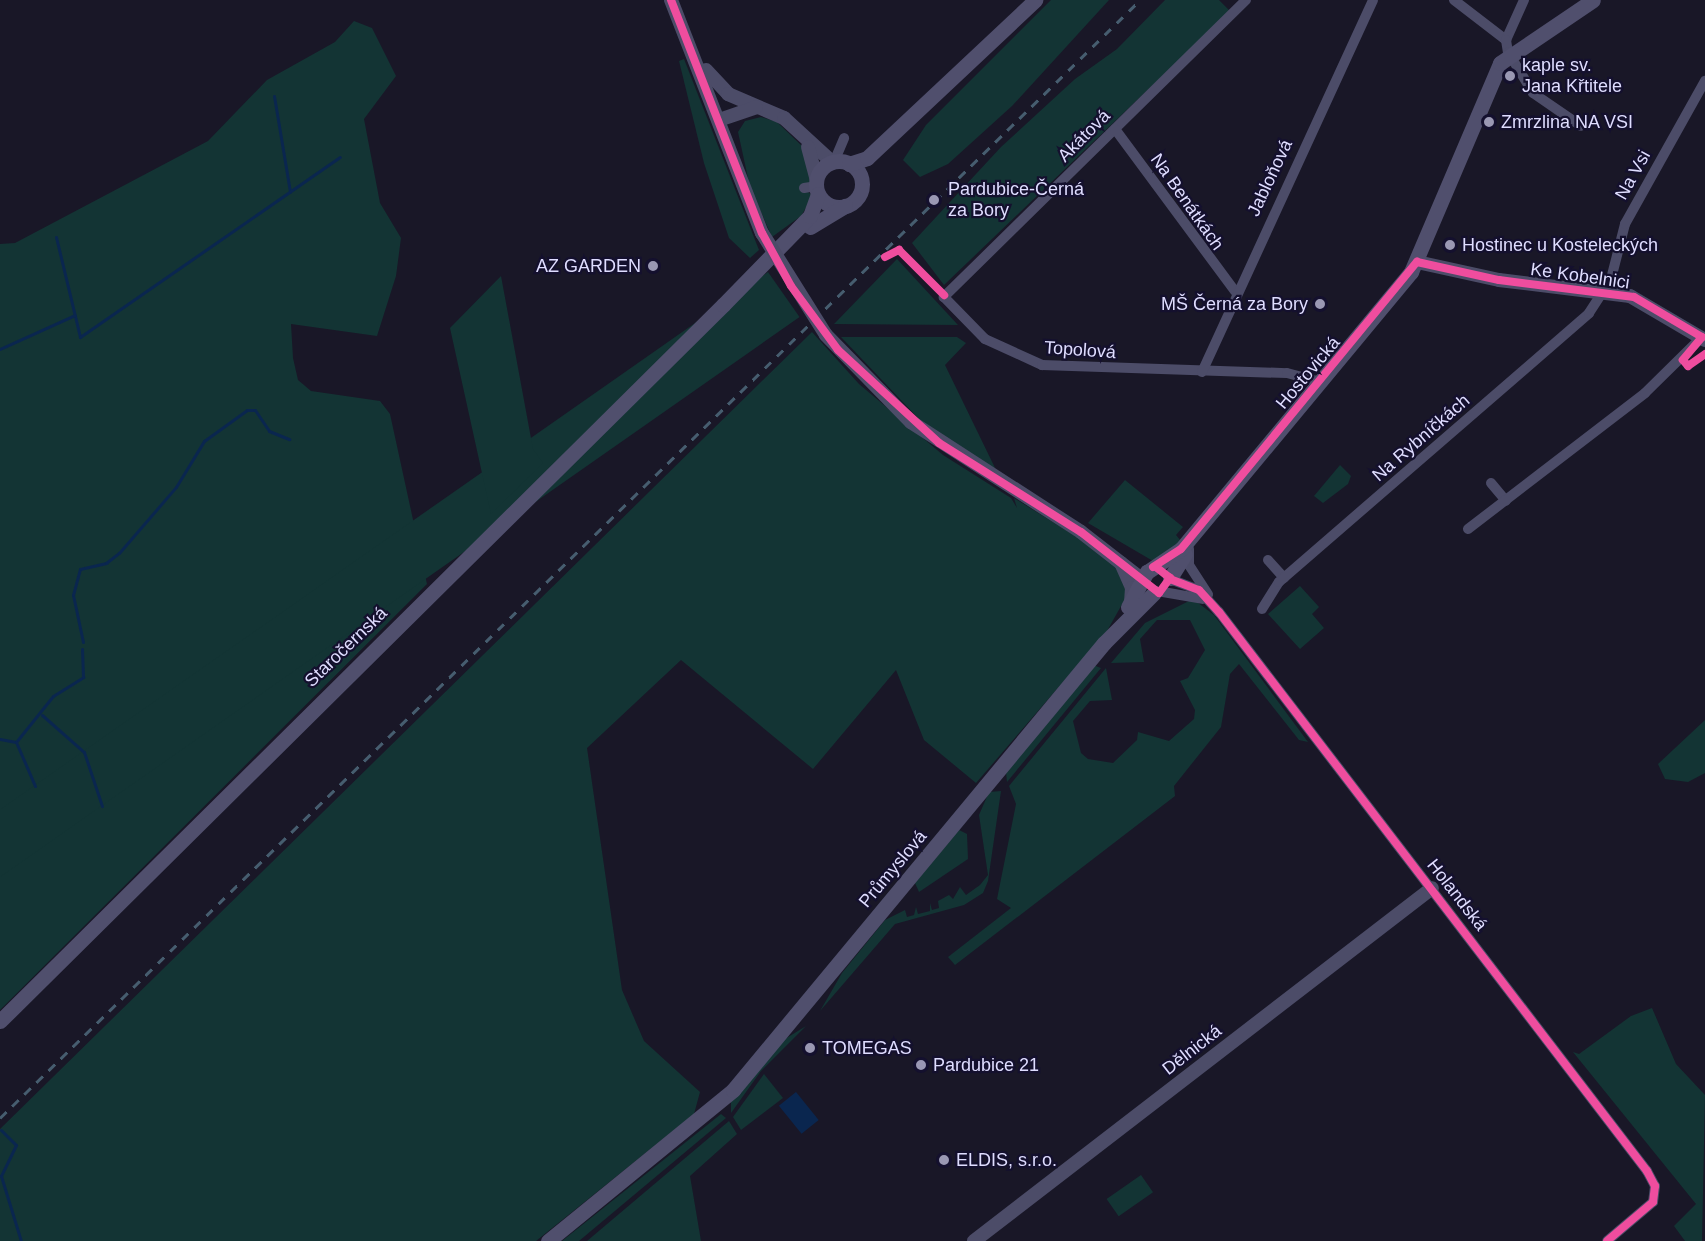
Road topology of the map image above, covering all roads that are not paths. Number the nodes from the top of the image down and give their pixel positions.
1 (671, 0) edge
2 (1035, 0) edge
3 (1246, 0) edge
4 (1373, 0) edge
5 (1454, 0) edge
6 (1524, 0) edge
7 (1593, 0) edge
8 (1508, 48) junction
9 (700, 64) junction
10 (1705, 81) edge
11 (944, 88) junction
12 (762, 108) junction
13 (719, 120) junction
14 (1581, 126) dead end
15 (1115, 129) junction
16 (802, 134) junction
17 (841, 163) junction
18 (814, 187) junction
19 (861, 188) junction
20 (845, 206) junction
21 (1418, 262) junction
22 (1235, 291) junction
23 (1604, 292) junction
24 (944, 295) joint
25 (723, 305) junction
26 (1703, 338) edge
27 (1202, 372) junction
28 (1321, 381) junction
29 (1491, 483) dead end
30 (1506, 501) junction
31 (1221, 502) junction
32 (1468, 530) dead end
33 (1082, 532) junction
34 (1190, 547) junction
35 (1113, 555) junction
36 (1268, 560) dead end
37 (1154, 567) junction
38 (1284, 578) junction
39 (1160, 585) junction
40 (1131, 603) junction
41 (1262, 609) dead end
42 (1219, 612) junction
43 (1104, 643) junction
44 (1432, 888) junction
45 (0, 1021) edge
46 (651, 1158) junction
47 (549, 1241) edge
48 (555, 1241) edge
49 (974, 1241) edge
50 (1607, 1241) edge

1 - 9 street
2 - 11 main road
3 - 15 street, Akátová
4 - 22 street, Jabloňová
5 - 8 street
6 - 8 street
7 - 8 main road, Hostovická
8 - 14 street
8 - 21 main road, Hostovická
9 - 12 street
9 - 13 street
10 - 23 street, Na Vsi
11 - 17 main road
11 - 19 main road
12 - 13 street
12 - 16 street
13 - 33 street, bridge
15 - 22 street, Na Benátkách
15 - 24 street, Akátová
16 - 17 street
16 - 18 street
17 - 18 main road
17 - 19 main road
18 - 20 main road
18 - 25 main road, Staročernská
19 - 20 main road
20 - 25 main road, Staročernská
21 - 23 street, Ke Kobelnici
21 - 28 main road, Hostovická
22 - 27 street, Jabloňová
23 - 26 street, Ke Kobelnici
23 - 38 street, Na Rybníčkách
24 - 27 street, Topolová
25 - 45 main road, Staročernská
26 - 30 street, Ke Kobelnici
27 - 28 street, Topolová
28 - 31 main road, Hostovická
29 - 30 street
30 - 32 street, Ke Kobelnici
31 - 34 main road, Hostovická
31 - 37 main road, Hostovická
33 - 35 street
33 - 37 street
34 - 39 main road, Hostovická
34 - 42 street, Holandská
35 - 39 street
35 - 40 street
36 - 38 street
37 - 39 main road, Hostovická
37 - 39 main road
38 - 41 street, Na Rybníčkách
39 - 40 main road, Průmyslová
39 - 42 street, Holandská
39 - 43 main road, Průmyslová
40 - 43 main road, Průmyslová
42 - 44 street, Holandská
43 - 46 main road, Průmyslová
44 - 49 street, Dělnická
44 - 50 street, Holandská
46 - 47 main road
46 - 48 main road

